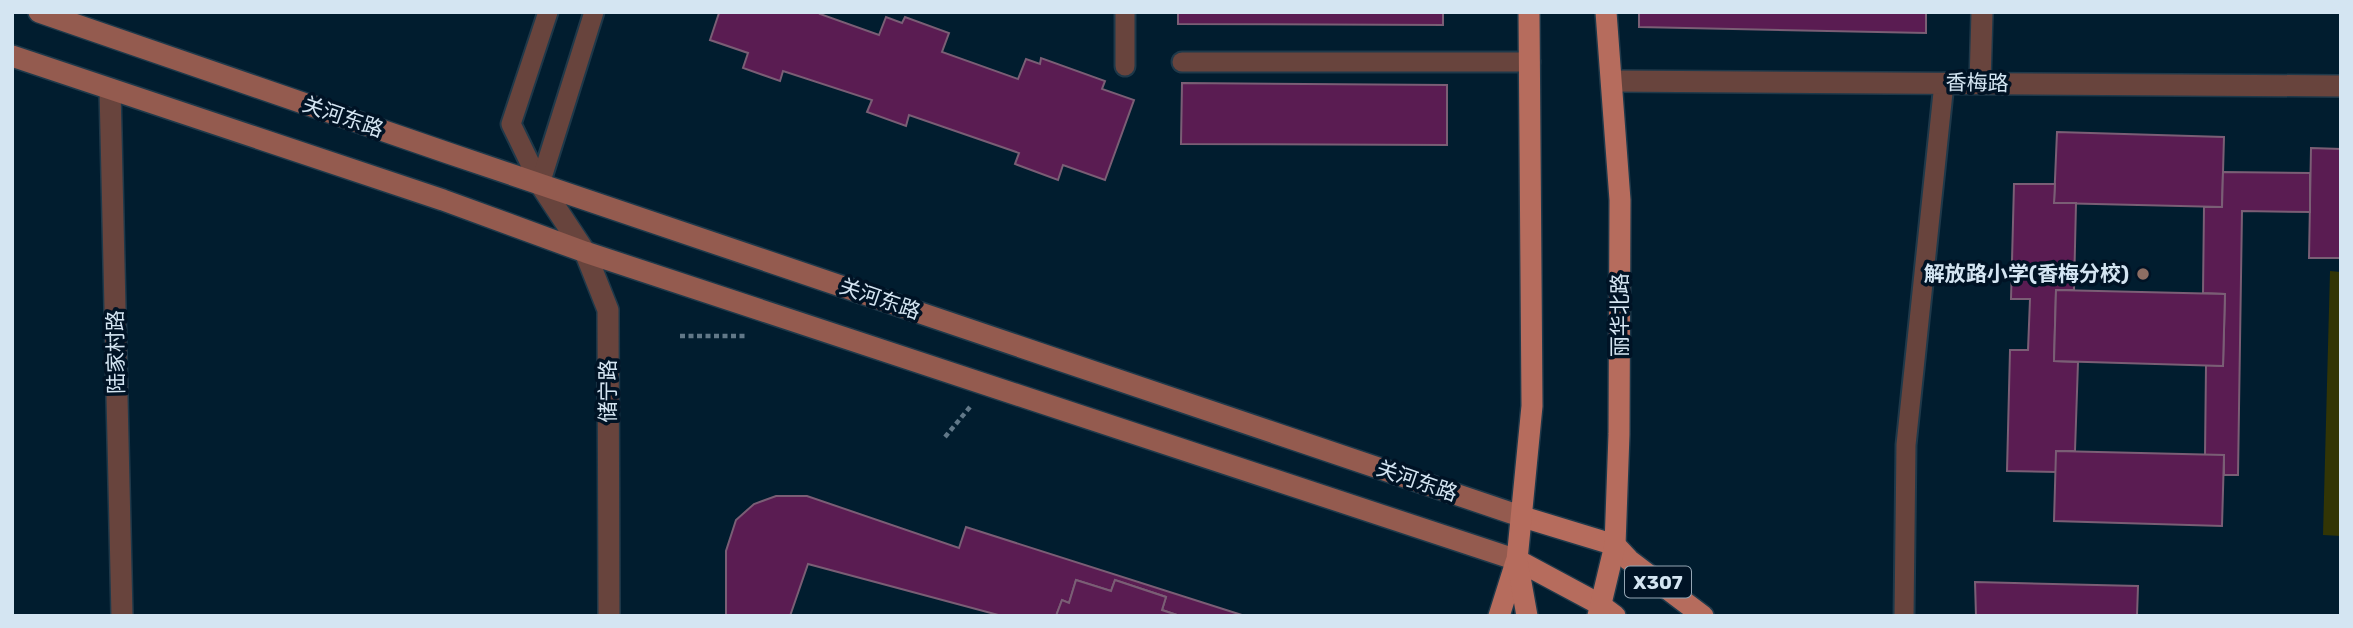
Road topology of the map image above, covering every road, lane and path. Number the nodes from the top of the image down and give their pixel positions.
1 (39, 12) edge
2 (548, 12) edge
3 (594, 12) edge
4 (1125, 12) edge
5 (1529, 12) edge
6 (1606, 12) edge
7 (1982, 12) edge
8 (12, 56) edge
9 (1182, 62) dead end
10 (1530, 62) junction
11 (1125, 66) dead end
12 (1612, 81) junction
13 (1944, 83) junction
14 (1980, 83) junction
15 (2341, 86) edge
16 (110, 89) junction
17 (540, 184) junction
18 (585, 252) junction
19 (680, 336) dead end
20 (755, 340) dead end
21 (958, 402) dead end
22 (945, 437) dead end
23 (1523, 517) junction
24 (1615, 545) junction
25 (1517, 560) junction
26 (1603, 613) edge
27 (122, 616) edge
28 (609, 616) edge
29 (1499, 616) edge
30 (1527, 616) edge
31 (1703, 616) edge
32 (1904, 616) edge

1 - 17 main road, 关河东路 / X307
2 - 17 lane
3 - 17 lane
4 - 11 lane
5 - 10 main road
6 - 12 main road, 丽华北路
7 - 14 street
8 - 16 main road, 关河东路 / X307
9 - 10 lane
10 - 23 main road
12 - 13 street, 香梅路
12 - 24 main road, 丽华北路
13 - 14 street, 香梅路
13 - 32 lane
14 - 15 street, 香梅路
16 - 18 main road, 关河东路 / X307
16 - 27 street, 陆家村路
17 - 18 street, 储宁路
17 - 23 main road, 关河东路 / X307
18 - 25 main road, 关河东路 / X307
18 - 28 street, 储宁路
19 - 20 path
21 - 22 path
23 - 24 main road, 关河东路 / X307
23 - 25 main road
24 - 26 main road, 丽华北路
24 - 31 main road, 关河东路 / X307
25 - 26 main road, 关河东路 / X307
25 - 29 main road
25 - 30 main road

